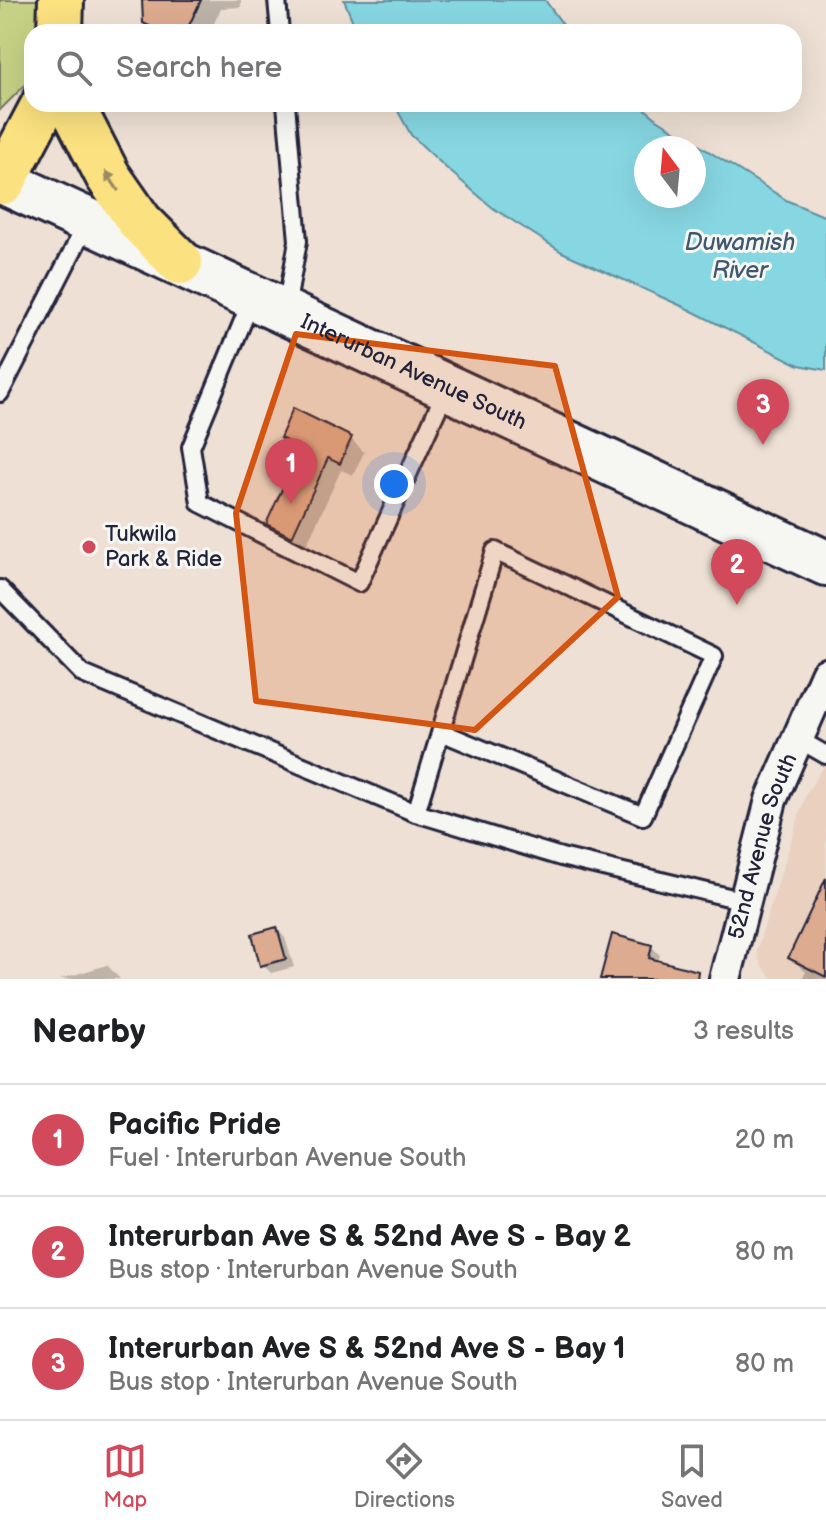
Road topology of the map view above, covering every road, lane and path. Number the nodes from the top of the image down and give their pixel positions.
1 (61, 0) edge
2 (277, 0) edge
3 (60, 24) edge
4 (279, 24) edge
5 (40, 112) edge
6 (75, 112) edge
7 (287, 112) edge
8 (2, 181) edge
9 (89, 219) junction
10 (180, 262) junction
11 (269, 303) junction
12 (447, 386) junction
13 (0, 393) edge
14 (826, 563) edge
15 (0, 589) edge
16 (826, 674) edge
17 (441, 732) junction
18 (798, 739) junction
19 (826, 755) edge
20 (416, 813) junction
21 (745, 901) junction
22 (728, 977) edge

1 - 3 highway
2 - 4 lane
5 - 8 highway
10 -> 6 highway
7 - 11 lane
8 - 9 main road, Interurban Avenue South
9 - 10 main road, Interurban Avenue South
9 - 13 lane
10 - 11 main road, Interurban Avenue South
11 - 12 main road, Interurban Avenue South
11 - 12 lane
12 - 14 main road, Interurban Avenue South
15 - 20 lane
16 - 18 street, 52nd Avenue South
17 - 17 lane
17 - 20 lane
18 - 19 lane
18 - 21 street, 52nd Avenue South
20 - 21 lane
21 - 22 street, 52nd Avenue South

